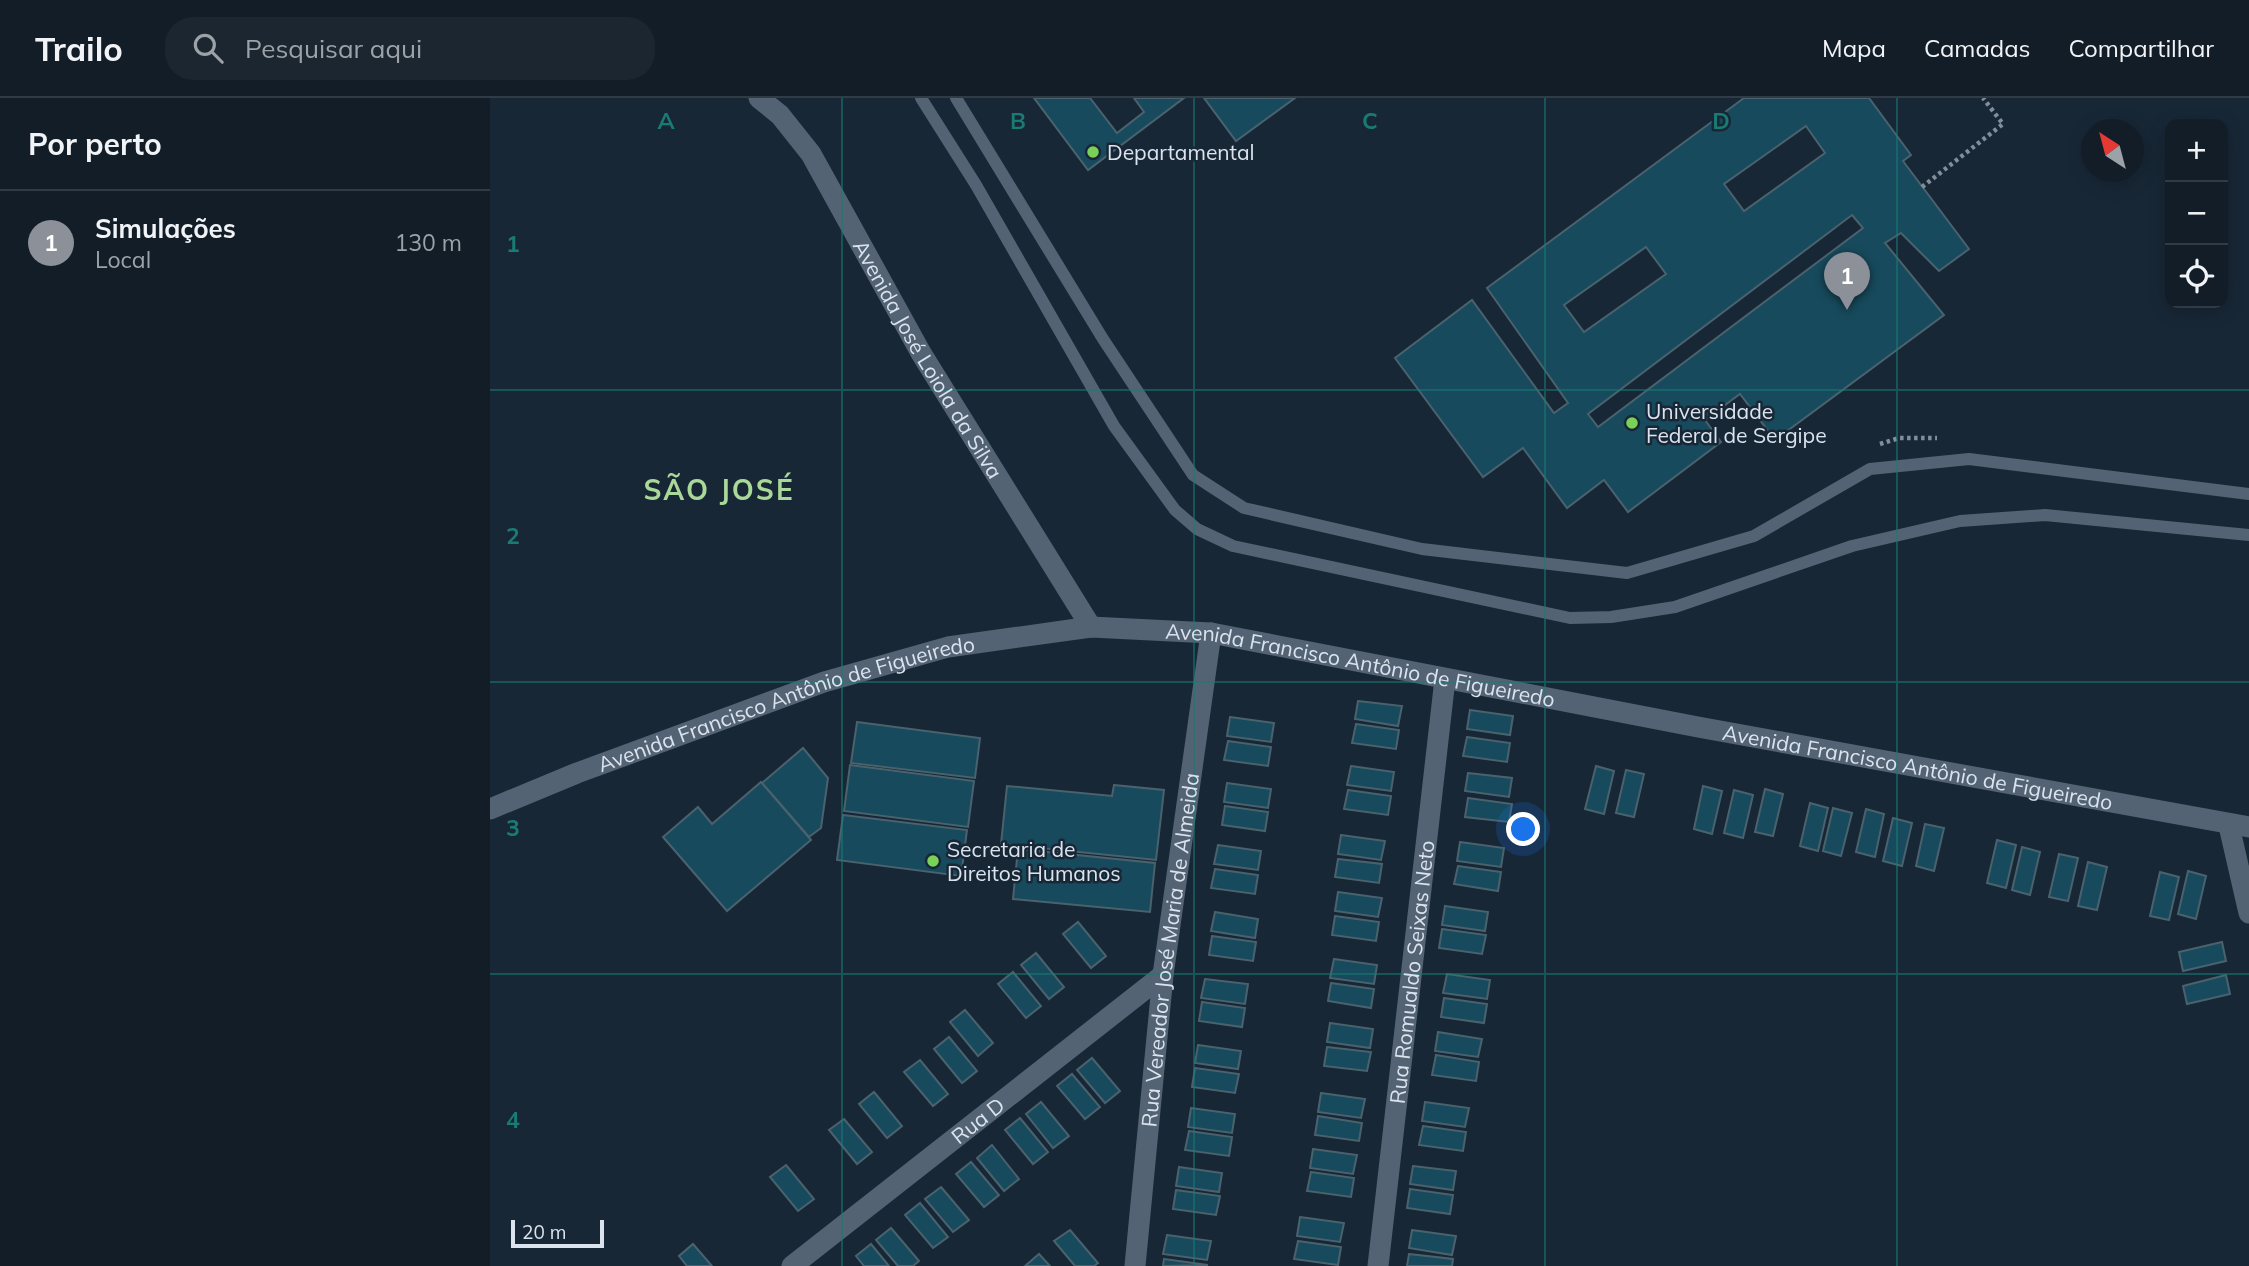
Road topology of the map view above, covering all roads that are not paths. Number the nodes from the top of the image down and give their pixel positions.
1 (759, 98) edge
2 (921, 98) edge
3 (956, 98) edge
4 (2249, 494) edge
5 (2249, 535) edge
6 (1091, 627) junction
7 (1211, 633) junction
8 (1445, 679) junction
9 (490, 809) edge
10 (2239, 826) edge
11 (2249, 913) edge
12 (1163, 975) junction
13 (792, 1266) edge
14 (1135, 1266) edge
15 (1378, 1266) edge

1 - 6 street, Avenida José Loiola da Silva
2 - 5 lane
3 - 4 lane
6 - 7 street, Avenida Francisco Antônio de Figueiredo
6 - 9 street, Avenida Francisco Antônio de Figueiredo
7 - 8 street, Avenida Francisco Antônio de Figueiredo
7 - 12 street, Rua Vereador José Maria de Almeida
8 - 10 street, Avenida Francisco Antônio de Figueiredo
8 - 15 street, Rua Romualdo Seixas Neto
10 - 11 street
12 - 13 street, Rua D
12 - 14 street, Rua Vereador José Maria de Almeida

